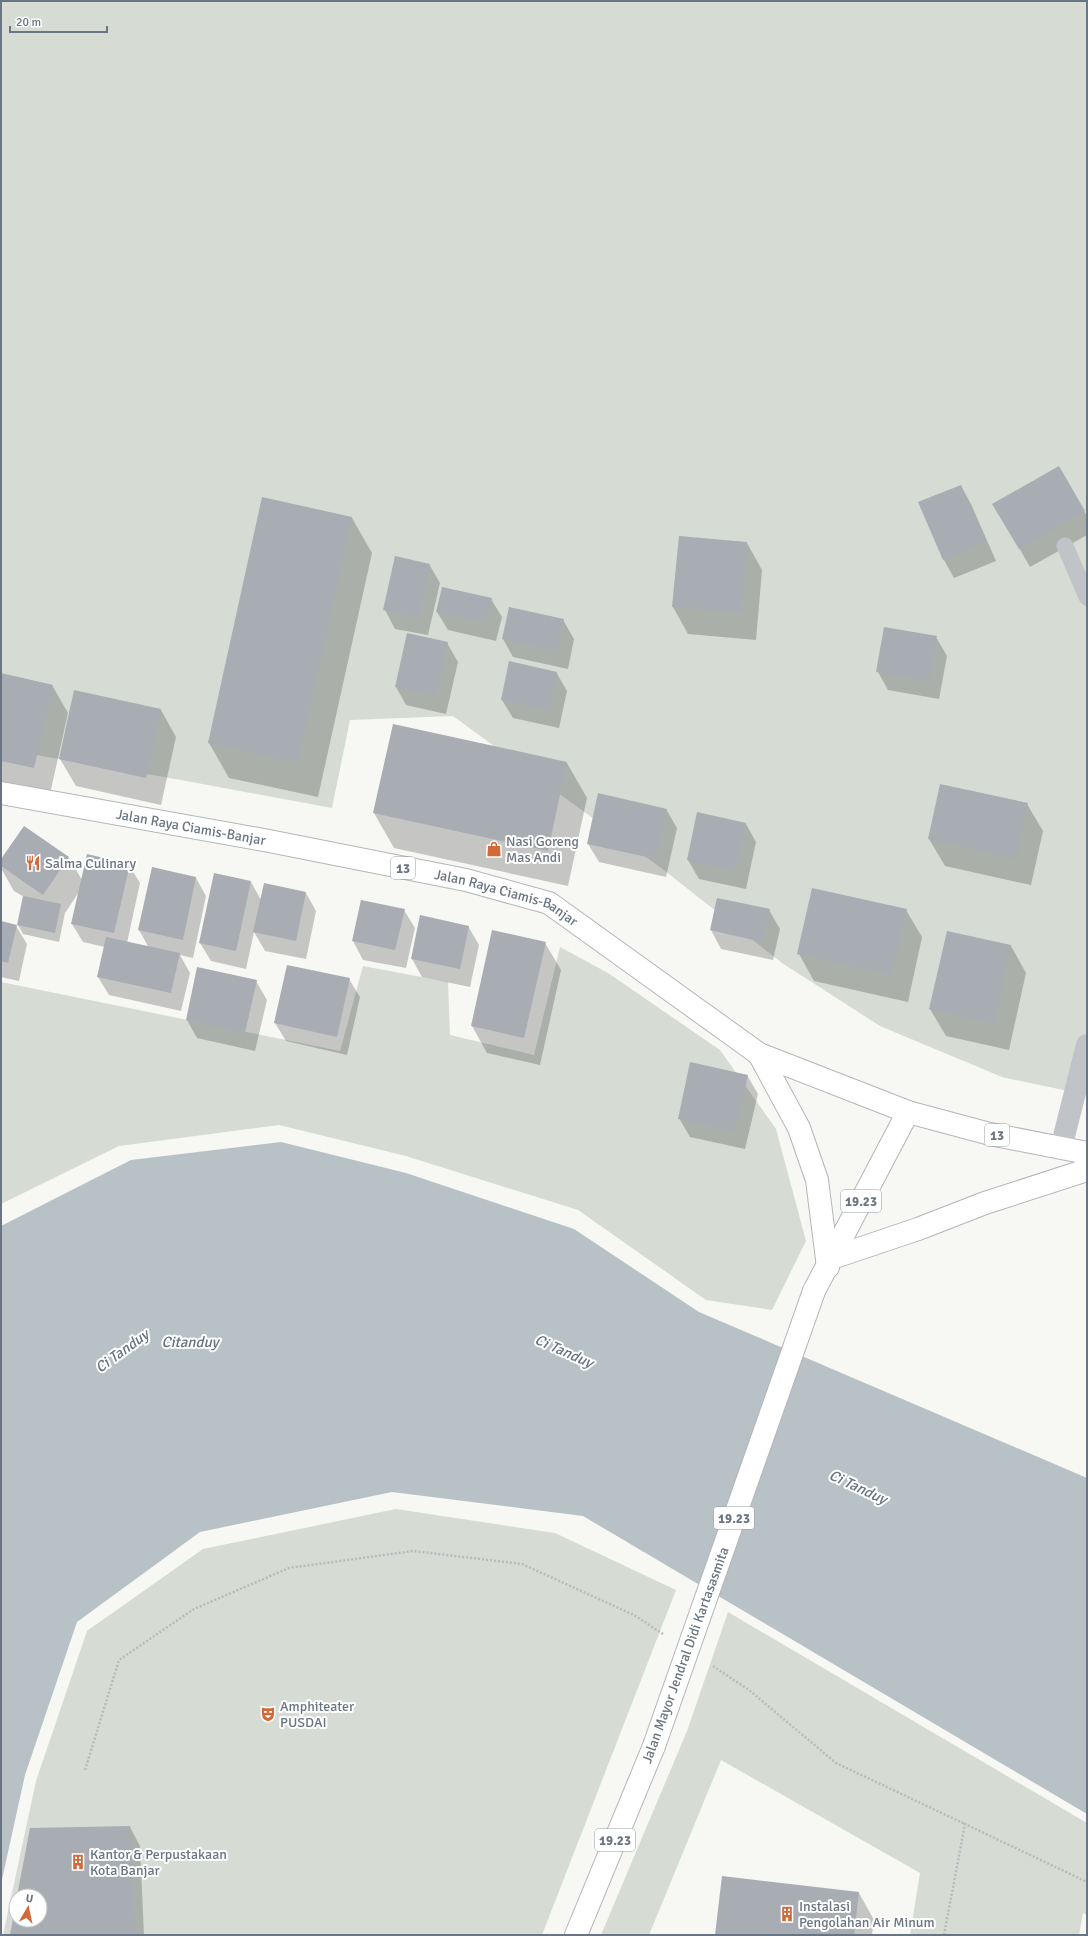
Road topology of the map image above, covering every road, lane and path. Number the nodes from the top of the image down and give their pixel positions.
1 (1065, 546) dead end
2 (1087, 597) edge
3 (1, 793) edge
4 (1087, 1045) edge
5 (759, 1054) junction
6 (908, 1112) junction
7 (1061, 1148) junction
8 (1087, 1153) edge
9 (1087, 1170) edge
10 (830, 1262) junction
11 (666, 1636) dead end
12 (710, 1665) dead end
13 (85, 1770) dead end
14 (965, 1824) junction
15 (1087, 1882) edge
16 (576, 1935) edge
17 (944, 1935) edge

1 - 2 lane
3 - 5 main road, Jalan Raya Ciamis-Banjar / 13
4 - 7 street
5 - 6 main road, 13
5 - 10 main road
6 - 7 main road, 13
6 - 10 main road, Jalan Mayor Jendral Didi Kartasasmita / 19.23
7 - 8 main road, 13
9 - 10 main road
10 - 16 main road, Jalan Mayor Jendral Didi Kartasasmita / 19.23, bridge
11 - 13 path
12 - 14 path
14 - 15 path
14 - 17 path

